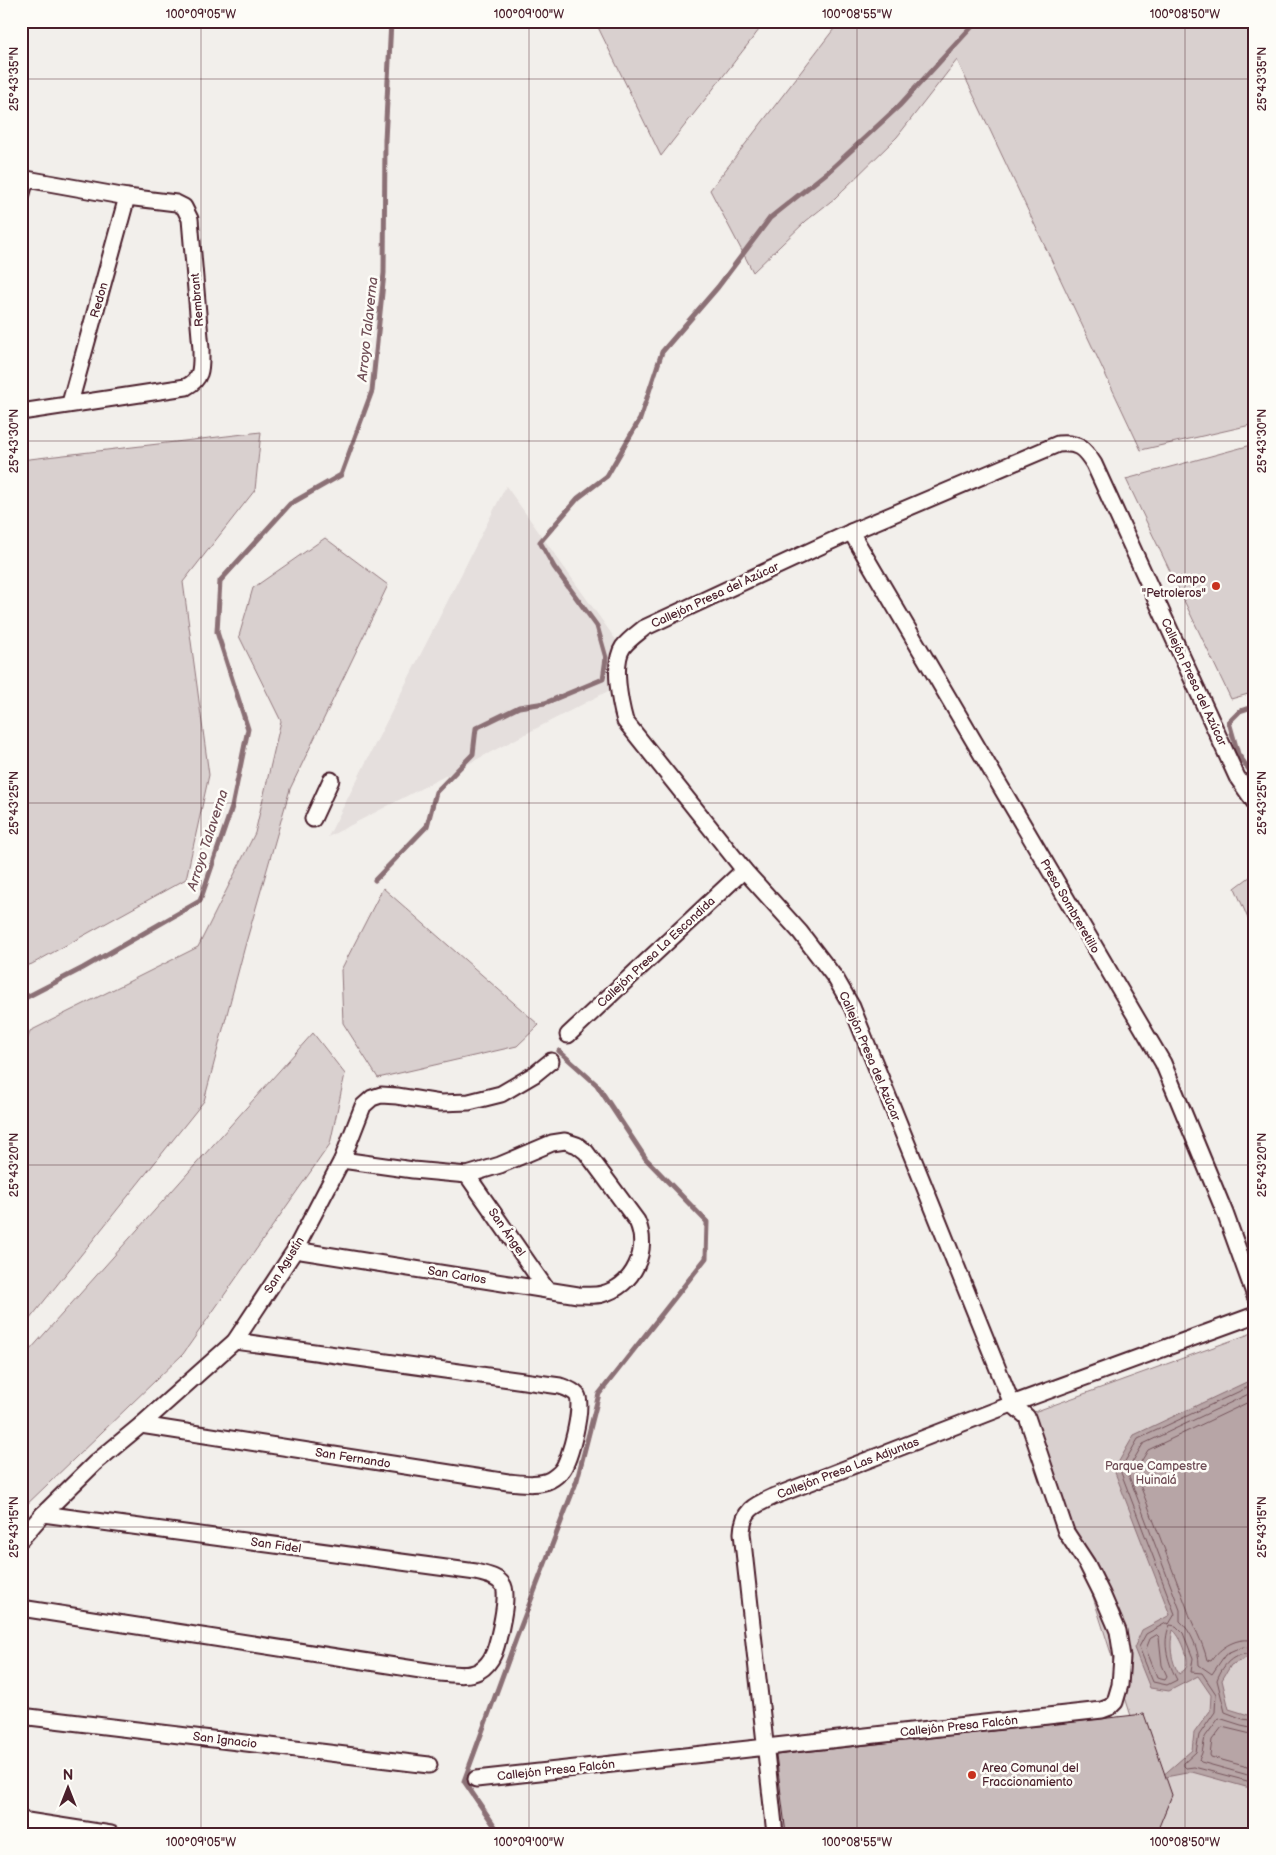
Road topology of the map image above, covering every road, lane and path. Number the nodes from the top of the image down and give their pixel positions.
1 (24, 178) edge
2 (21, 197) edge
3 (127, 198) junction
4 (70, 404) junction
5 (21, 412) edge
6 (851, 532) junction
7 (331, 780) dead end
8 (1255, 802) edge
9 (313, 819) dead end
10 (744, 870) junction
11 (568, 1035) dead end
12 (551, 1061) dead end
13 (342, 1160) junction
14 (467, 1175) junction
15 (296, 1250) junction
16 (548, 1290) junction
17 (1255, 1296) edge
18 (1255, 1315) edge
19 (235, 1341) junction
20 (1012, 1404) junction
21 (141, 1425) junction
22 (43, 1514) junction
23 (21, 1539) edge
24 (21, 1608) edge
25 (21, 1716) edge
26 (766, 1746) junction
27 (429, 1765) dead end
28 (476, 1779) dead end
29 (21, 1820) edge
30 (111, 1834) edge
31 (775, 1834) edge

1 - 2 street
1 - 3 street, Rembrant
3 - 4 street, Redon
3 - 4 street, Rembrant
4 - 5 street, Rembrant
6 - 8 street, Callejón Presa del Azúcar
6 - 10 street, Callejón Presa del Azúcar
6 - 17 street, Presa Sombreretillo
7 - 9 street
10 - 11 street, Callejón Presa La Escondida
10 - 20 street, Callejón Presa del Azúcar
12 - 13 street, San Agustín
13 - 14 street
13 - 15 street, San Agustín
14 - 16 street, San Ángel
14 - 16 street, San Carlos
15 - 16 street, San Carlos
15 - 19 street, San Agustín
18 - 20 street, Callejón Presa Las Adjuntas
19 - 21 street, San Agustín
19 - 21 street, San Fernando
20 - 26 street, Callejón Presa Las Adjuntas
20 - 26 street, Callejón Presa Falcón
21 - 22 street, San Agustín
22 - 23 street, San Agustín
22 - 24 street, San Fidel
25 - 27 street, San Ignacio
26 - 28 street, Callejón Presa Falcón
26 - 31 street, Callejón Presa Las Adjuntas
29 - 30 street

